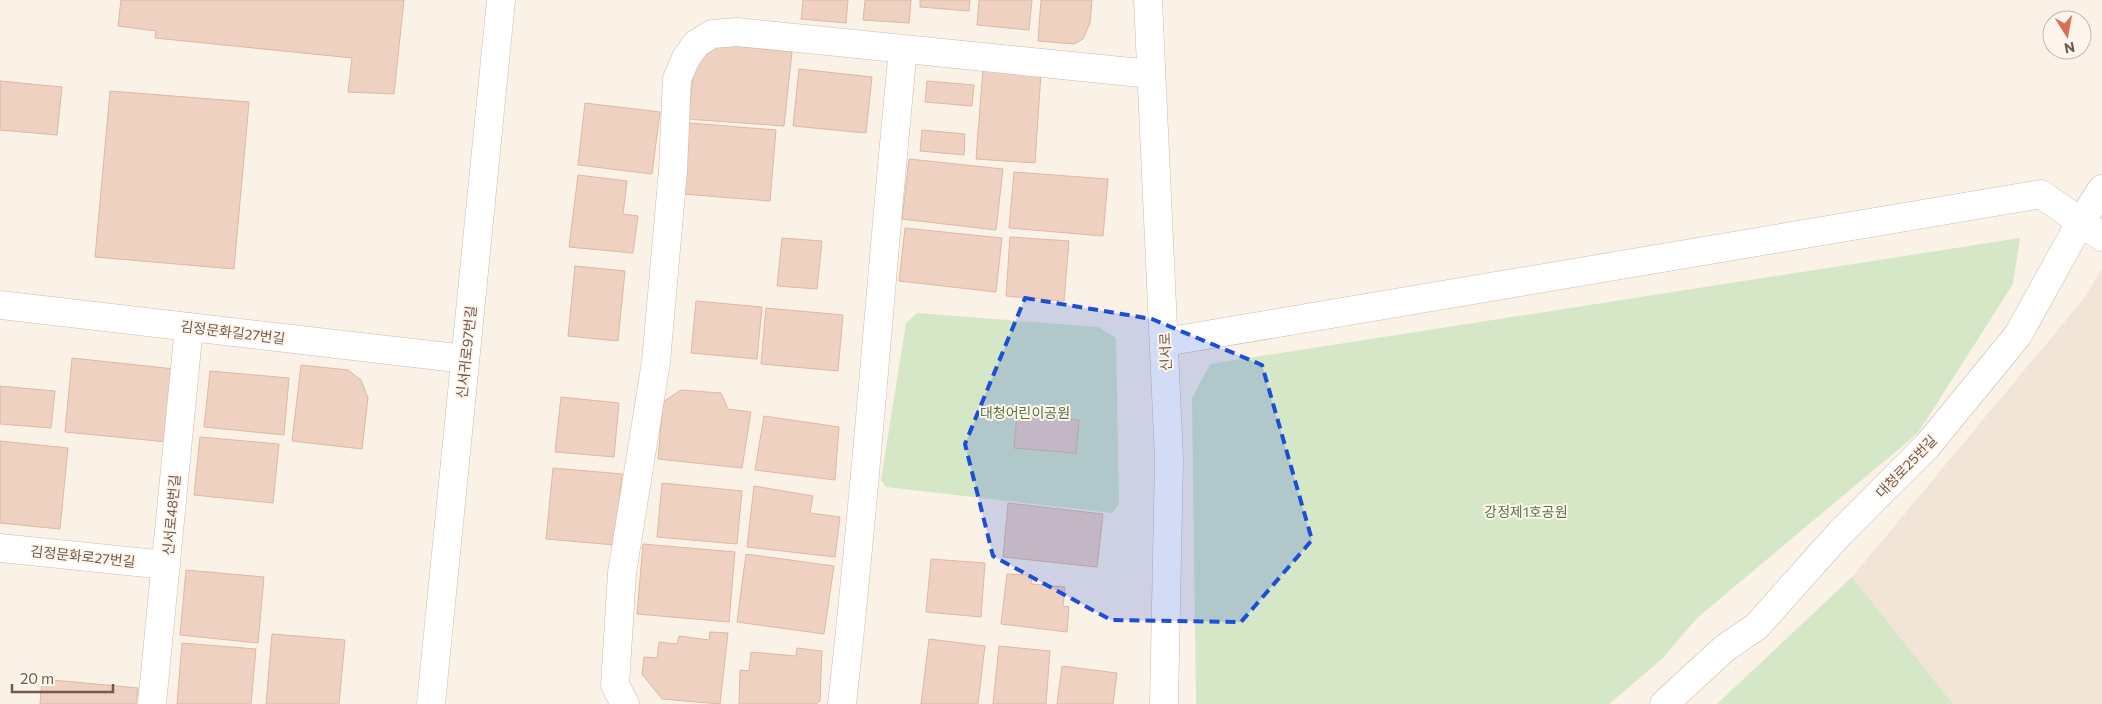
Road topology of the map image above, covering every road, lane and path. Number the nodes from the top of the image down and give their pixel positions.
1 (501, 0) edge
2 (1148, 0) edge
3 (903, 50) junction
4 (1151, 74) junction
5 (2102, 190) edge
6 (2091, 230) edge
7 (0, 305) edge
8 (189, 327) junction
9 (1165, 342) junction
10 (465, 359) junction
11 (0, 548) edge
12 (166, 564) junction
13 (152, 704) edge
14 (431, 704) edge
15 (625, 704) edge
16 (842, 704) edge
17 (1164, 704) edge
18 (1664, 704) edge

1 - 10 street, 신서귀로97번길
2 - 4 street, 신서로
3 - 4 street
3 - 15 street
3 - 16 street
4 - 9 street, 신서로
5 - 6 street, 대청로25번길
6 - 9 street
6 - 18 street, 대청로25번길
7 - 8 street, 김정문화길27번길
8 - 10 street, 김정문화길27번길
8 - 12 street, 신서로48번길
9 - 17 street, 신서로
10 - 14 street, 신서귀로97번길
11 - 12 street, 김정문화로27번길
12 - 13 street, 신서로48번길

